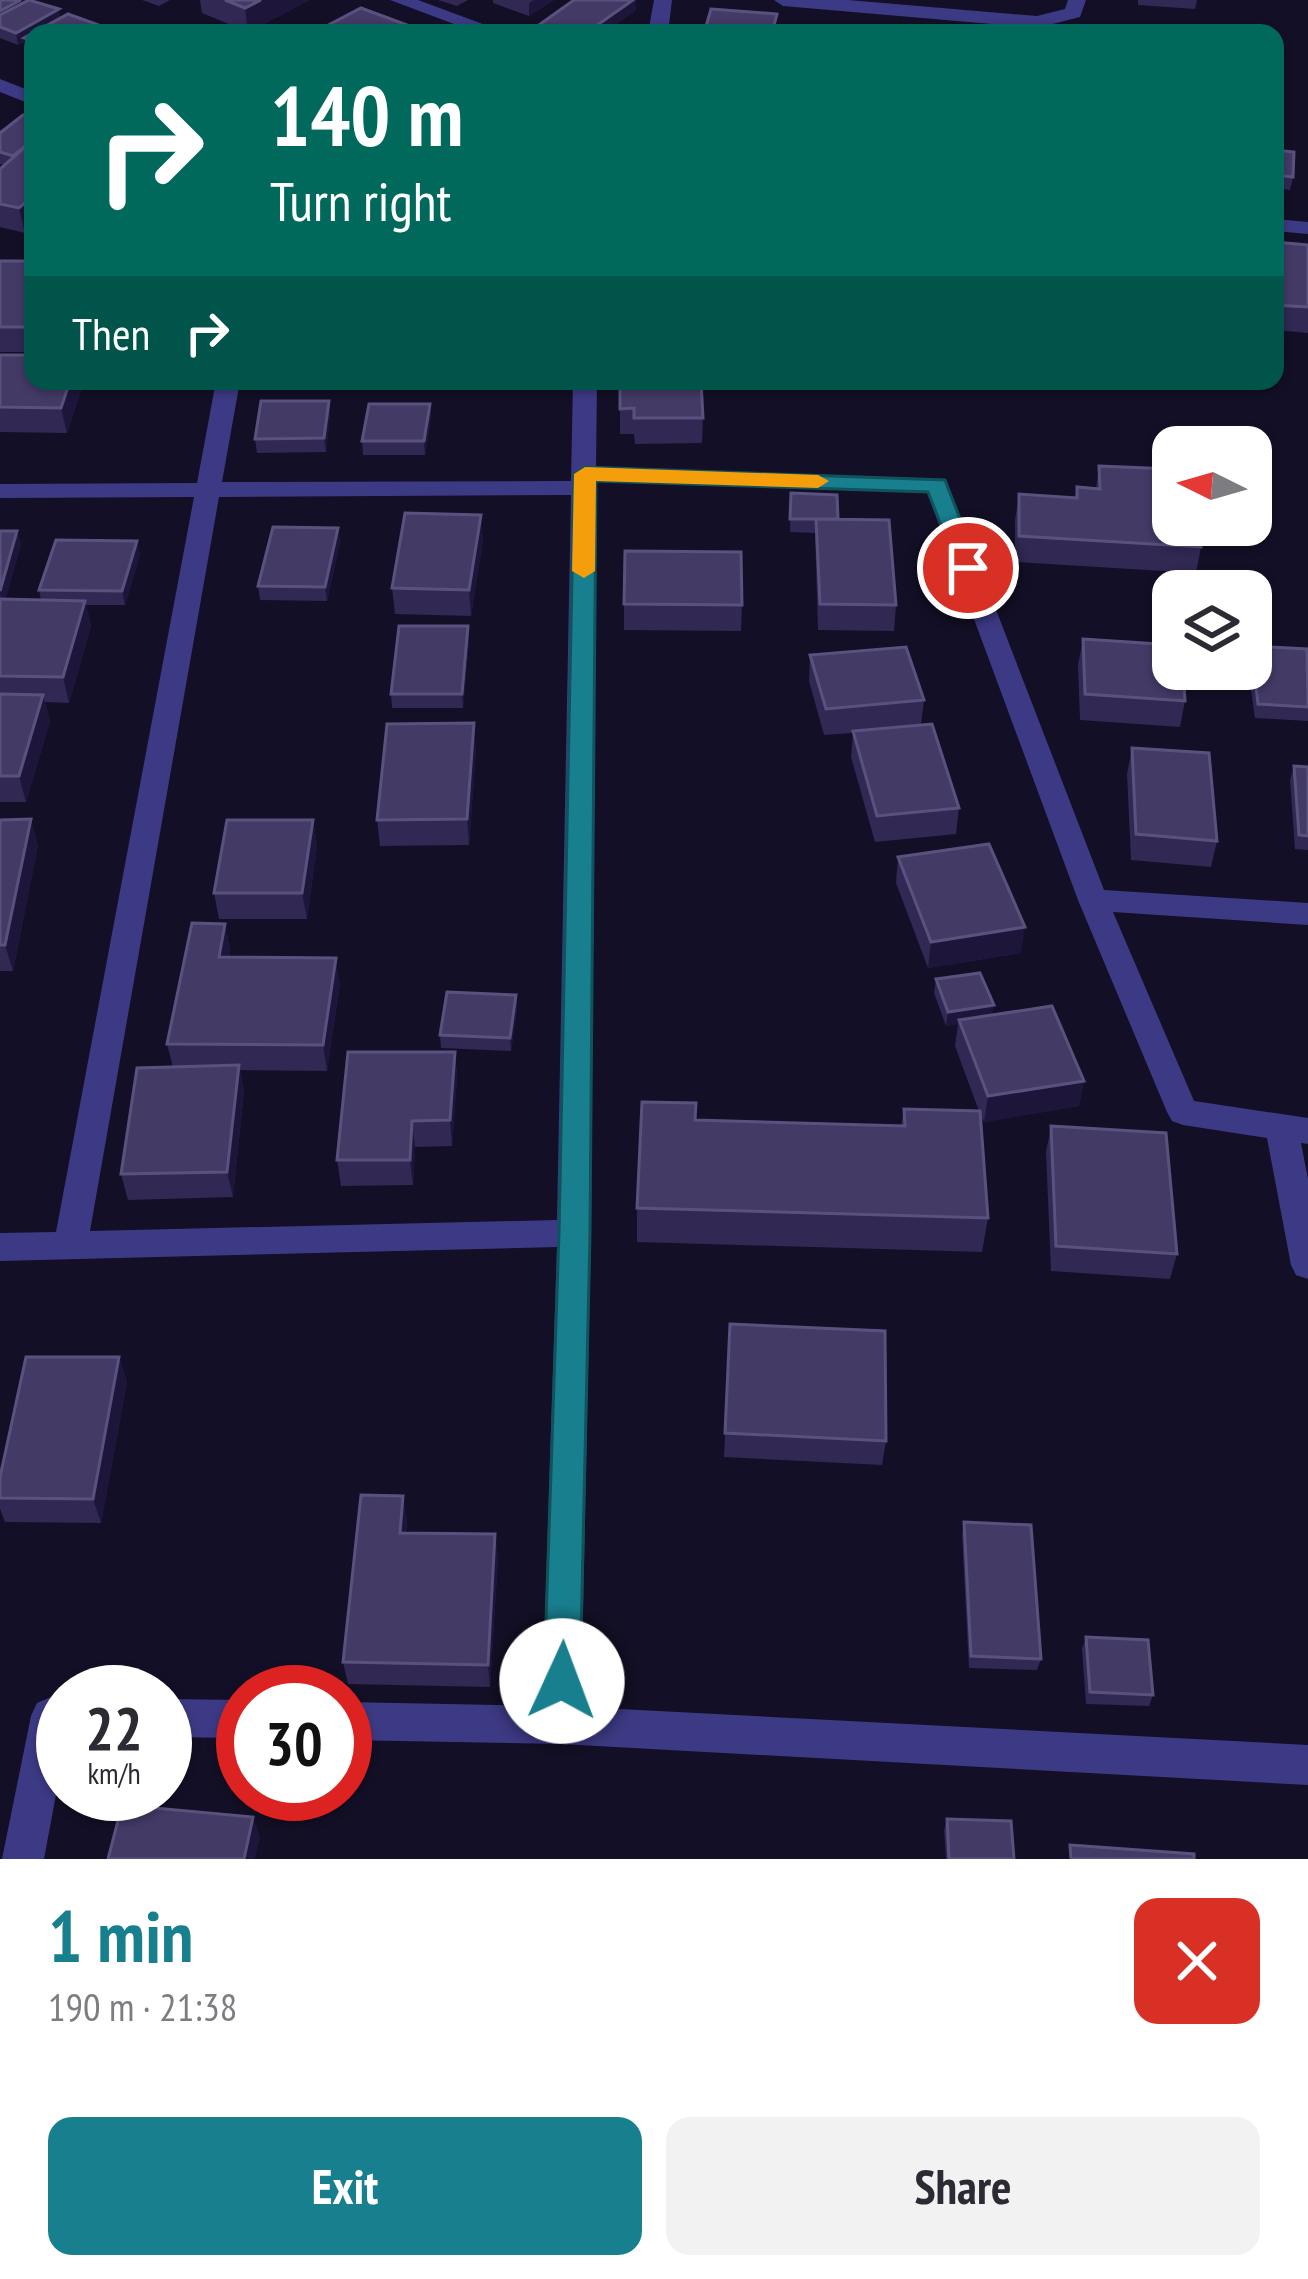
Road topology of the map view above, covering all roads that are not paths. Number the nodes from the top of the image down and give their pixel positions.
1 (399, 0) edge
2 (783, 0) edge
3 (1077, 0) edge
4 (470, 24) edge
5 (226, 390) edge
6 (585, 390) edge
7 (585, 481) junction
8 (0, 490) edge
9 (208, 490) junction
10 (1093, 900) junction
11 (1308, 914) edge
12 (1295, 1130) edge
13 (574, 1233) junction
14 (70, 1246) junction
15 (0, 1247) edge
16 (1308, 1265) edge
17 (372, 1722) edge
18 (561, 1725) junction
19 (1308, 1765) edge
20 (36, 1793) edge
21 (23, 1859) edge

1 - 4 street
2 - 3 street
5 - 9 street
6 - 7 street
7 - 9 street
7 - 10 street
7 - 13 street
8 - 9 street
9 - 14 street
10 - 11 street
10 - 12 street
12 - 16 street
13 - 14 street
13 - 18 street
14 - 15 street
17 - 18 street
18 - 19 street
20 - 21 street

